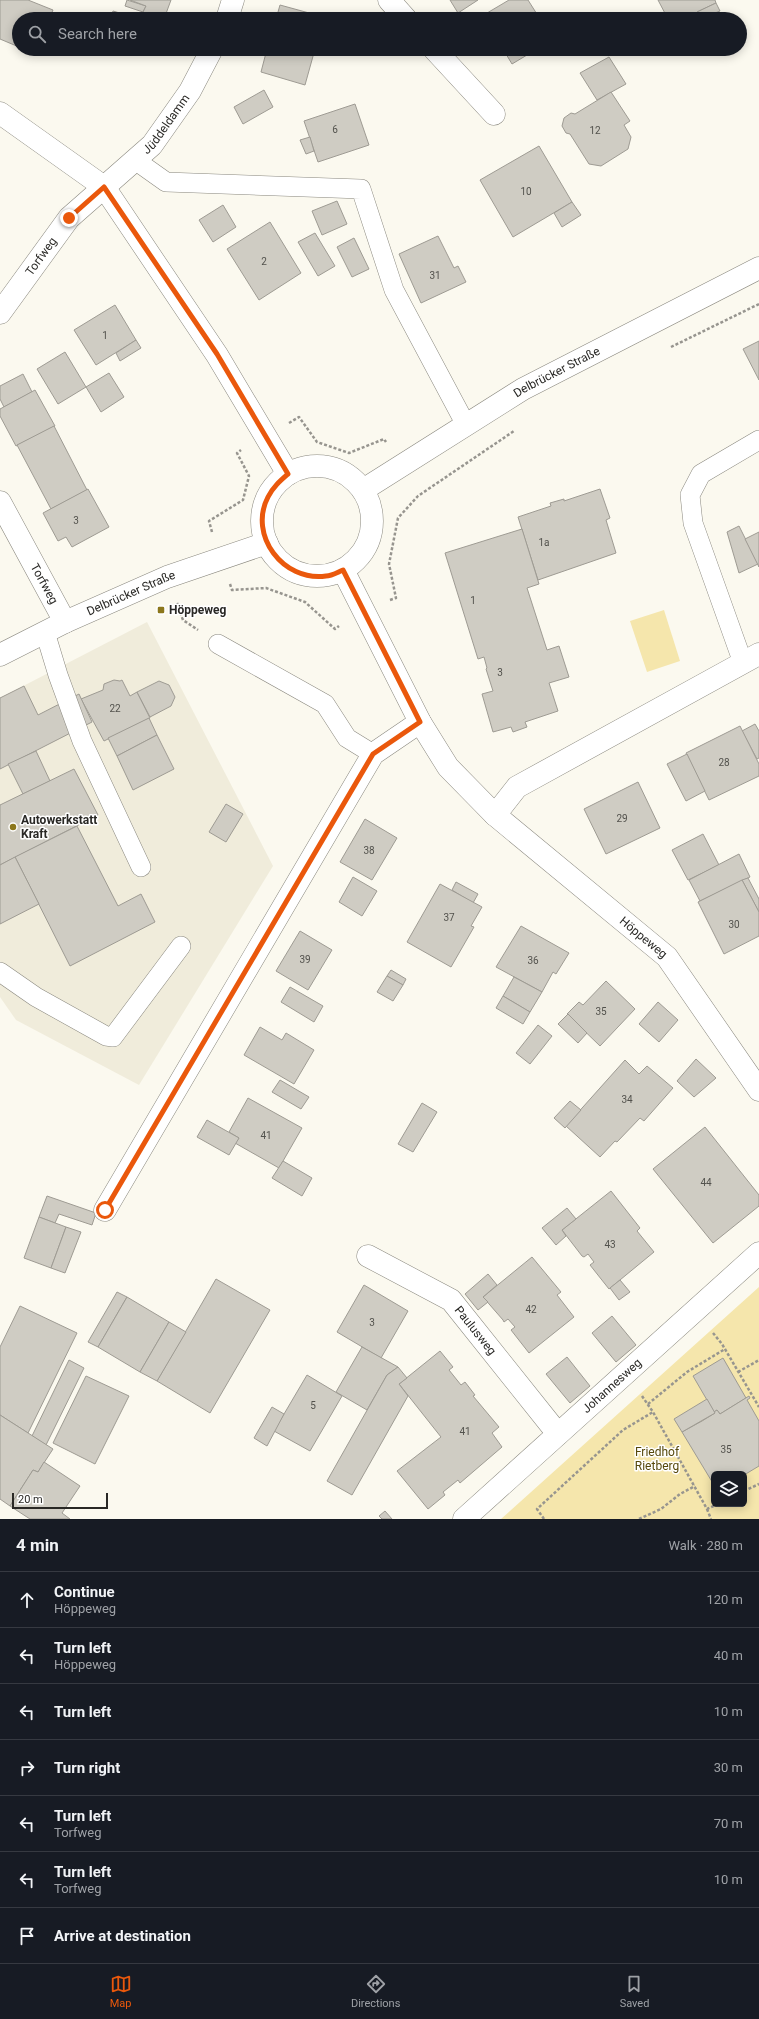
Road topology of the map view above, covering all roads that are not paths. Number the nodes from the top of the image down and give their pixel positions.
1 (233, 0) edge
2 (389, 0) edge
3 (229, 12) edge
4 (400, 12) edge
5 (208, 56) edge
6 (440, 56) edge
7 (0, 113) edge
8 (494, 114) dead end
9 (135, 160) junction
10 (104, 187) junction
11 (759, 268) edge
12 (0, 313) edge
13 (466, 425) junction
14 (759, 440) edge
15 (288, 474) junction
16 (363, 490) junction
17 (0, 502) edge
18 (266, 543) junction
19 (343, 570) junction
20 (65, 622) junction
21 (45, 632) junction
22 (218, 644) road end
23 (0, 655) edge
24 (751, 659) edge
25 (420, 722) junction
26 (373, 754) junction
27 (495, 815) junction
28 (141, 867) dead end
29 (181, 946) dead end
30 (0, 972) edge
31 (759, 1090) edge
32 (105, 1210) dead end
33 (759, 1253) edge
34 (368, 1256) dead end
35 (558, 1434) junction
36 (464, 1519) edge

1 - 3 street
2 - 4 street
5 - 9 street, Jüddeldamm
6 - 8 street
7 - 10 street
9 - 10 street, Jüddeldamm
9 - 13 lane
10 - 12 street, Torfweg
10 - 15 street
11 - 13 street, Delbrücker Straße
13 - 16 street, Delbrücker Straße
14 - 24 lane
15 - 16 street
15 - 18 street
16 - 19 street
17 - 20 street, Torfweg
18 - 19 street
18 - 20 street, Delbrücker Straße
19 - 25 street, Höppeweg
20 - 21 street, Delbrücker Straße
21 - 23 street, Delbrücker Straße
21 - 28 lane
22 - 26 lane
24 - 27 street
25 - 26 street
25 - 27 street, Höppeweg
26 - 32 street
27 - 31 street, Höppeweg
29 - 30 lane
33 - 35 street, Johannesweg
34 - 35 street, Paulusweg
35 - 36 street, Johannesweg

